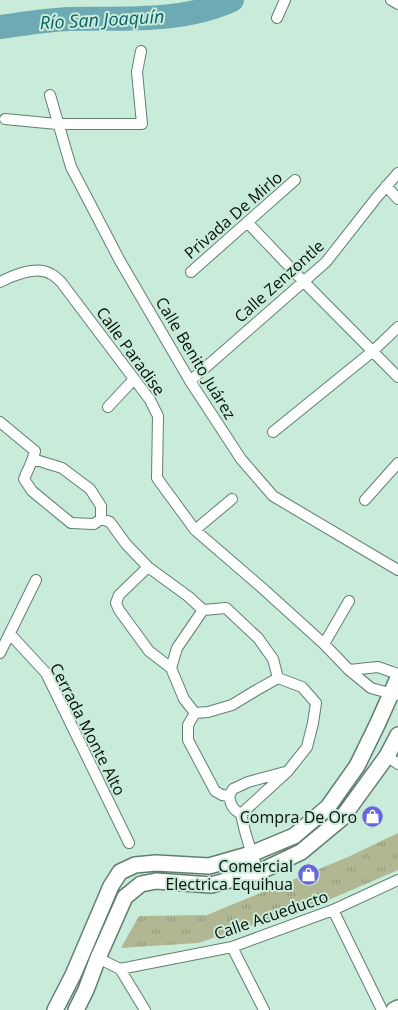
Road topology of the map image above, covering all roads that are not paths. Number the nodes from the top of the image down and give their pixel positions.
1 (285, 0) edge
2 (391, 0) edge
3 (398, 4) edge
4 (277, 18) dead end
5 (141, 50) dead end
6 (50, 95) dead end
7 (5, 119) dead end
8 (57, 124) junction
9 (398, 173) edge
10 (295, 180) dead end
11 (386, 186) junction
12 (398, 198) edge
13 (247, 222) junction
14 (191, 272) dead end
15 (0, 282) edge
16 (304, 282) junction
17 (398, 327) edge
18 (373, 351) junction
19 (398, 376) edge
20 (134, 379) junction
21 (190, 381) junction
22 (108, 407) dead end
23 (0, 422) edge
24 (273, 432) dead end
25 (34, 459) junction
26 (398, 464) edge
27 (232, 499) dead end
28 (365, 500) dead end
29 (101, 519) junction
30 (195, 530) junction
31 (148, 567) junction
32 (398, 570) edge
33 (36, 580) dead end
34 (349, 601) dead end
35 (203, 610) junction
36 (10, 634) junction
37 (324, 644) junction
38 (0, 653) edge
39 (171, 668) junction
40 (349, 670) junction
41 (398, 674) edge
42 (278, 678) junction
43 (398, 678) edge
44 (394, 695) edge
45 (195, 713) junction
46 (398, 735) edge
47 (392, 760) edge
48 (288, 771) junction
49 (229, 796) junction
50 (241, 814) junction
51 (129, 844) dead end
52 (251, 854) junction
53 (259, 872) junction
54 (398, 880) edge
55 (333, 910) junction
56 (232, 947) junction
57 (98, 958) junction
58 (120, 969) junction
59 (398, 1008) edge
60 (55, 1010) edge
61 (76, 1010) edge
62 (145, 1010) edge
63 (264, 1010) edge
64 (382, 1010) edge
65 (394, 1010) edge

1 - 4 street
2 - 3 street
5 - 8 street
6 - 8 street, Calle Benito Juárez
7 - 8 street
8 - 21 street, Calle Benito Juárez
9 - 11 street, Calle Zenzontle
10 - 13 street, Privada De Mirlo
11 - 12 street
11 - 16 street, Calle Zenzontle
13 - 14 street, Privada De Mirlo
13 - 16 street
15 - 20 street, Calle Paradise
16 - 18 street
16 - 21 street, Calle Zenzontle
17 - 18 street
18 - 19 street
18 - 24 street
20 - 22 street
20 - 30 street, Calle Paradise
21 - 32 street, Calle Benito Juárez
23 - 25 street
25 - 29 street
25 - 29 street
26 - 28 street
27 - 30 street
29 - 31 street
30 - 37 street, Calle Paradise
31 - 35 street
31 - 39 street
33 - 36 street
34 - 37 street
35 - 39 street
35 - 42 street
36 - 38 street
36 - 51 street, Cerrada Monte Alto
37 - 40 street, Calle Paradise
39 - 45 street
40 - 41 street
40 - 44 street, Calle Paradise
42 - 45 street
42 - 48 street
43 - 44 main road
44 - 52 main road
45 - 49 street
46 - 47 main road
47 - 53 main road
48 - 49 street
48 - 50 street
49 - 50 street
50 - 52 street
52 - 53 street
52 - 60 main road
53 - 57 main road
54 - 55 street, Calle Acueducto
55 - 56 street, Calle Acueducto
55 - 64 street
56 - 58 street, Calle Acueducto
56 - 63 street
57 - 58 street
57 - 61 main road
58 - 62 street
59 - 65 main road

